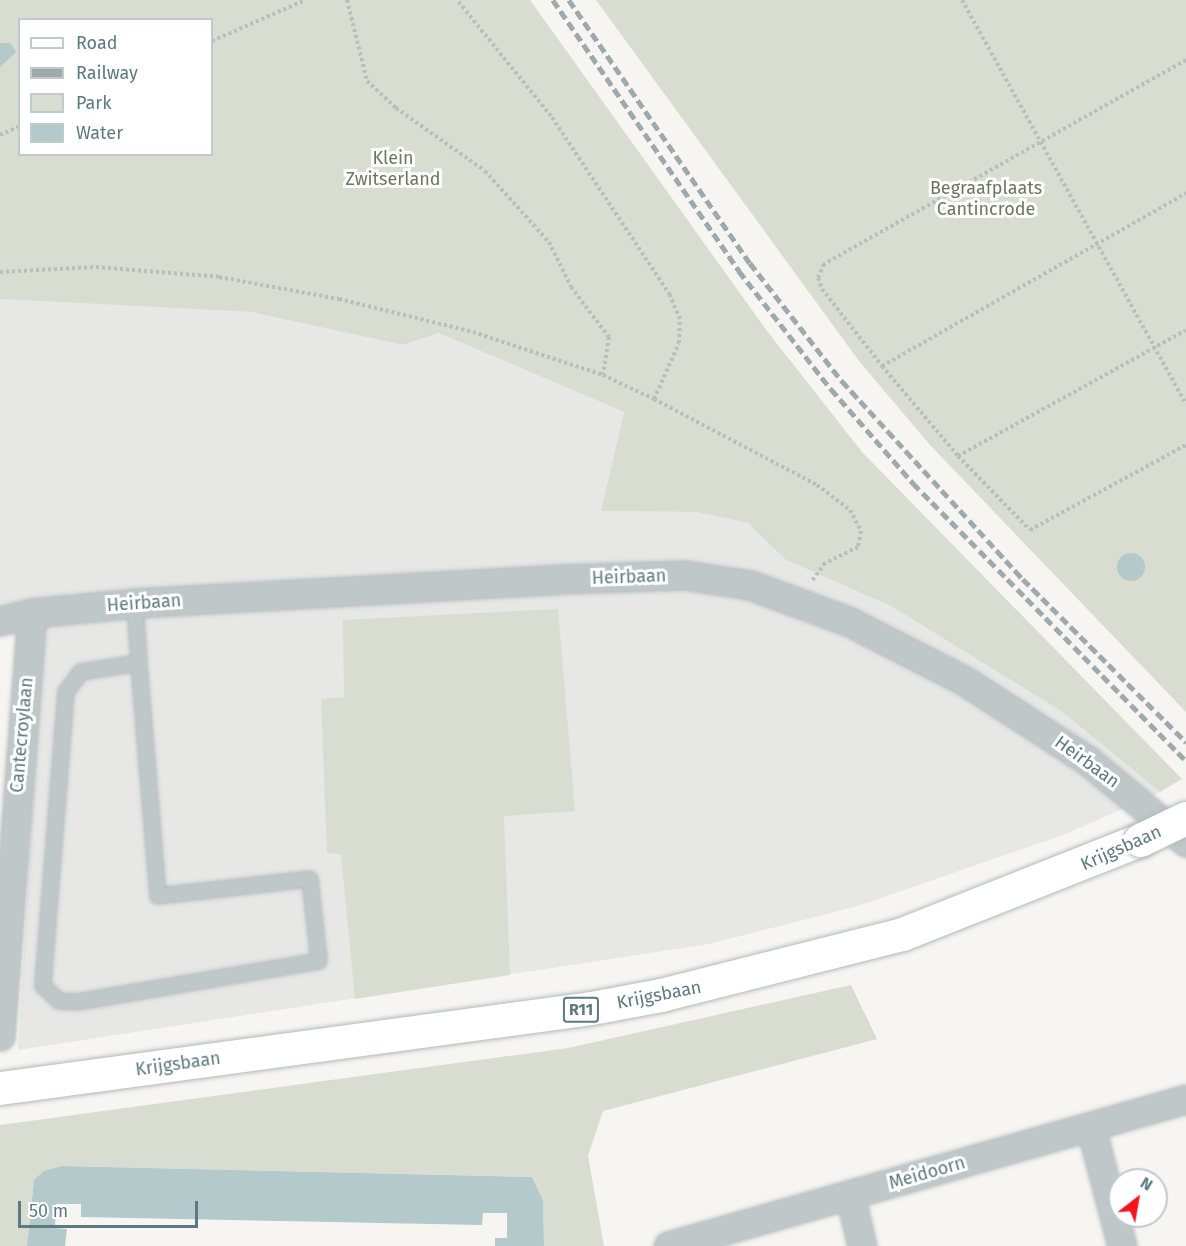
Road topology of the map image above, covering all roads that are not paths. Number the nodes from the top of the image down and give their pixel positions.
1 (135, 603) junction
2 (32, 613) junction
3 (0, 621) edge
4 (139, 663) junction
5 (1186, 818) edge
6 (1186, 842) edge
7 (0, 1036) edge
8 (0, 1088) edge
9 (1186, 1099) edge
10 (1091, 1128) junction
11 (850, 1195) junction
12 (668, 1246) edge
13 (862, 1246) edge
14 (1122, 1246) edge

1 - 2 street, Heirbaan
1 - 4 lane
1 - 6 street, Heirbaan
2 - 3 street, Heirbaan
2 - 7 street, Cantecroylaan
4 - 4 lane
5 - 8 main road, Krijgsbaan / R11, bridge
9 - 10 street, Meidoorn
10 - 11 street, Meidoorn
10 - 14 street
11 - 12 street, Meidoorn
11 - 13 street

